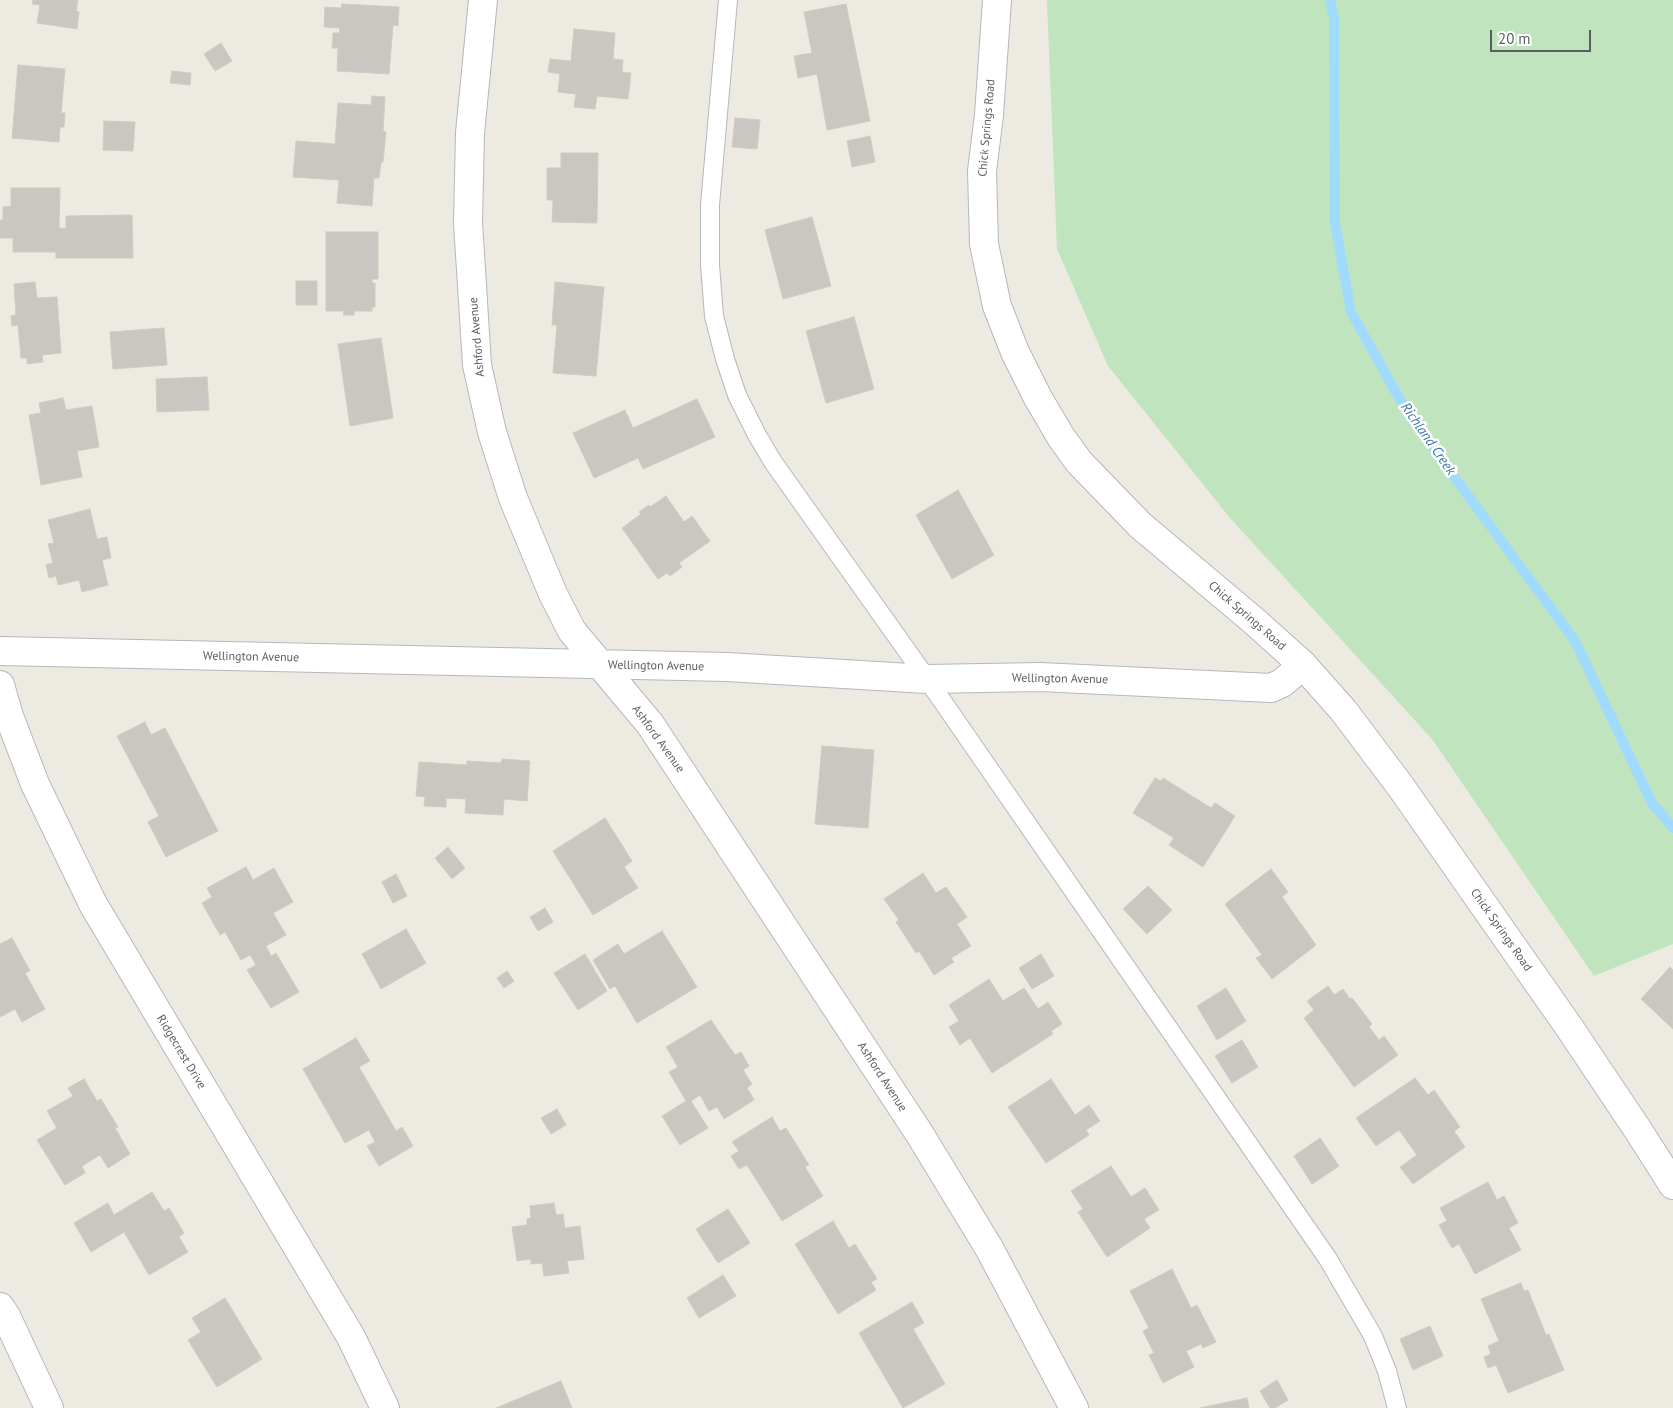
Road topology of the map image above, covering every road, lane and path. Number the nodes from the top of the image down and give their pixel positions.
1 (483, 0) edge
2 (728, 0) edge
3 (996, 0) edge
4 (0, 651) edge
5 (600, 665) junction
6 (1303, 665) junction
7 (928, 679) junction
8 (0, 685) edge
9 (1673, 1185) edge
10 (0, 1307) edge
11 (49, 1408) edge
12 (386, 1408) edge
13 (1074, 1408) edge
14 (1397, 1408) edge

1 - 5 street, Ashford Avenue
2 - 7 lane
3 - 6 street, Chick Springs Road
4 - 5 street, Wellington Avenue
5 - 7 street, Wellington Avenue
5 - 13 street, Ashford Avenue
6 - 7 street, Wellington Avenue
6 - 9 street, Chick Springs Road
7 - 14 lane
8 - 12 street, Ridgecrest Drive
10 - 11 street

